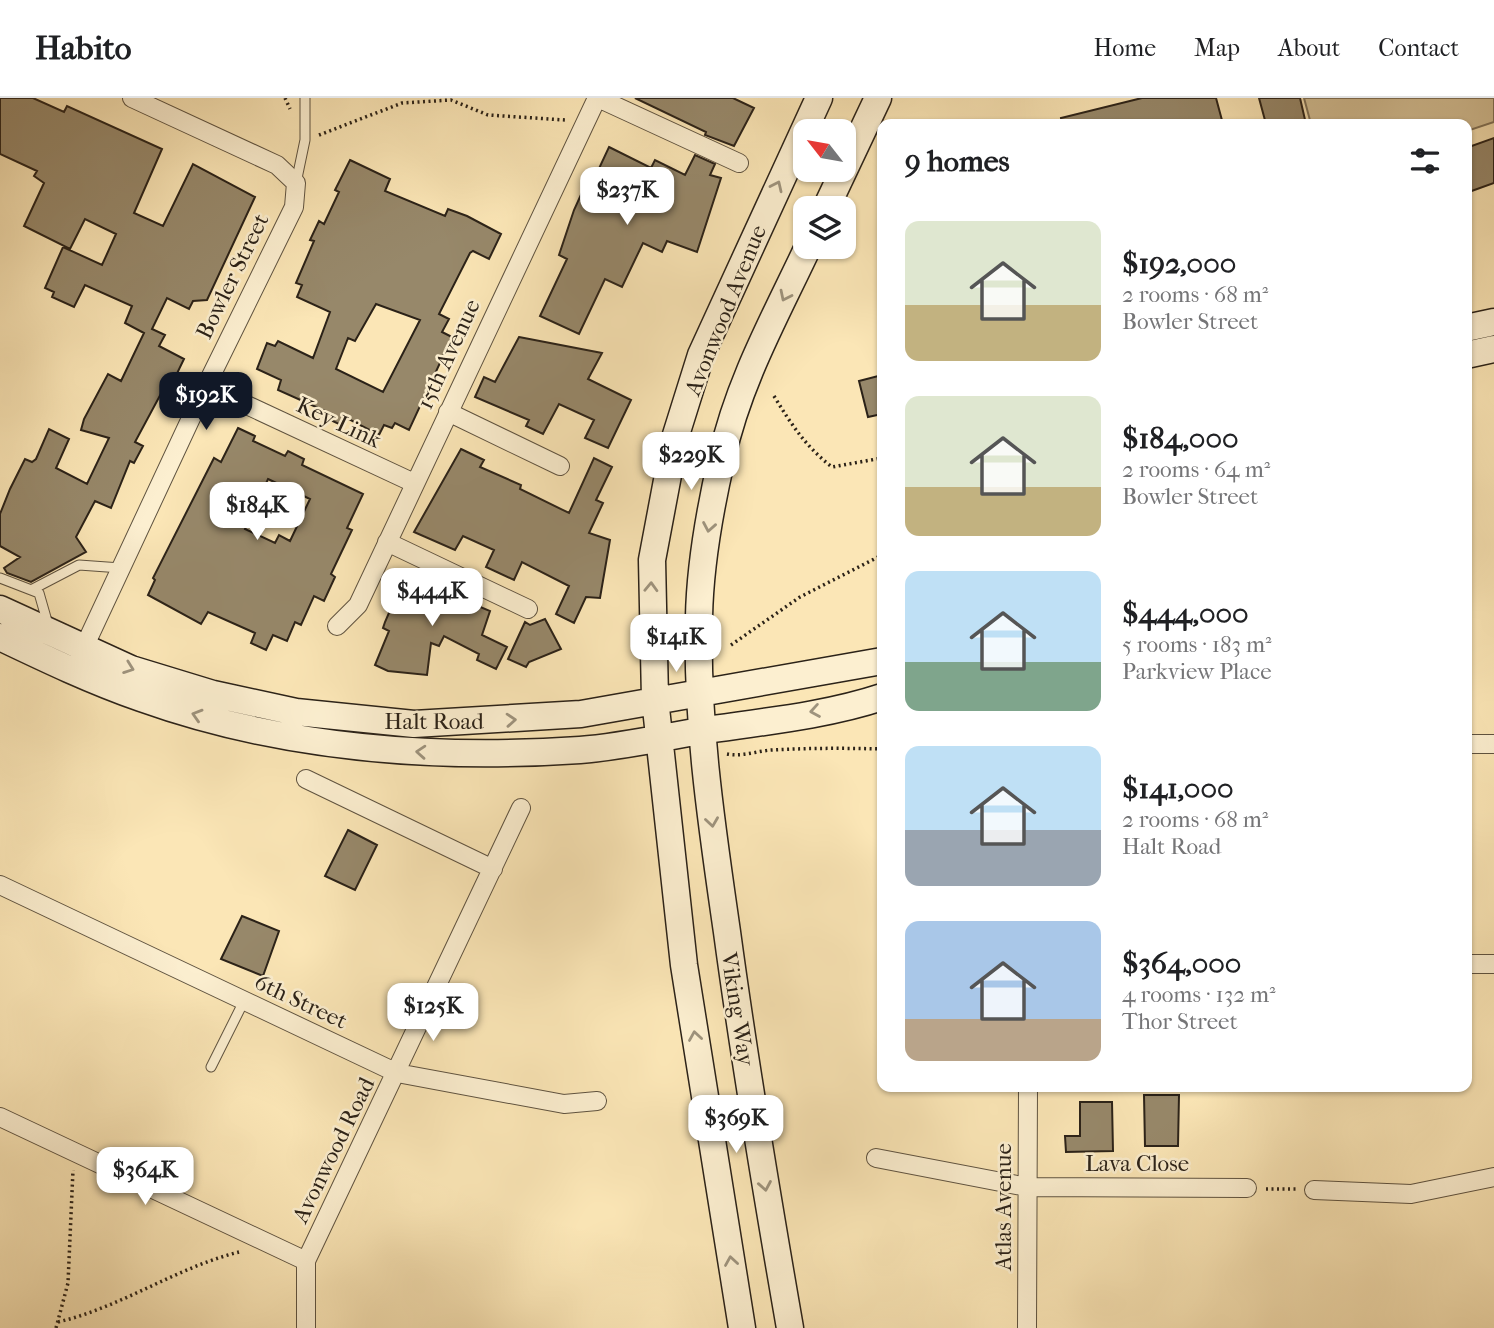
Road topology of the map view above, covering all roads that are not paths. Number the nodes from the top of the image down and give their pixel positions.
1 (132, 98) edge
2 (304, 98) edge
3 (598, 98) edge
4 (819, 98) edge
5 (878, 98) edge
6 (739, 163) dead end
7 (296, 183) junction
8 (832, 196) edge
9 (802, 259) edge
10 (1494, 322) edge
11 (1472, 327) edge
12 (1494, 349) edge
13 (1472, 354) edge
14 (205, 386) junction
15 (448, 412) junction
16 (560, 466) dead end
17 (414, 484) junction
18 (387, 542) junction
19 (121, 568) junction
20 (0, 578) edge
21 (31, 590) junction
22 (0, 609) edge
23 (528, 609) dead end
24 (337, 626) dead end
25 (51, 634) junction
26 (0, 637) edge
27 (78, 661) junction
28 (877, 662) edge
29 (700, 691) junction
30 (877, 698) edge
31 (655, 699) junction
32 (703, 731) junction
33 (659, 738) junction
34 (1472, 744) edge
35 (1494, 744) edge
36 (306, 779) dead end
37 (521, 807) dead end
38 (493, 869) junction
39 (0, 885) edge
40 (1472, 964) edge
41 (1494, 964) edge
42 (244, 1000) junction
43 (212, 1067) dead end
44 (397, 1073) junction
45 (1028, 1092) edge
46 (597, 1101) dead end
47 (0, 1117) edge
48 (876, 1158) dead end
49 (1494, 1177) edge
50 (1027, 1187) junction
51 (1247, 1188) road end
52 (1314, 1190) road end
53 (306, 1261) junction
54 (306, 1328) edge
55 (741, 1328) edge
56 (790, 1328) edge
57 (1027, 1328) edge

1 - 7 street
2 - 7 lane
3 - 6 street
3 - 15 street, 15th Avenue
31 -> 4 main road, Avonwood Avenue
5 - 8 main road
7 - 14 street, Bowler Street
9 -> 29 main road, Avonwood Avenue
10 - 11 main road
12 - 13 main road
14 - 17 street, Key Link
14 - 19 street, Bowler Street
15 - 16 street
15 - 17 street, 15th Avenue
17 - 18 street, 15th Avenue
18 - 23 street
18 - 24 street, 15th Avenue
19 - 21 lane
19 - 27 street, Bowler Street
20 - 21 lane
21 - 25 lane
22 - 25 main road, Halt Road
25 - 27 main road, Halt Road
26 - 27 main road, Halt Road
27 -> 31 main road, Halt Road
33 -> 27 main road, Halt Road
28 - 29 main road, Halt Road
29 - 31 main road, Halt Road
29 - 32 main road, Avonwood Avenue
30 -> 32 main road, Halt Road
31 - 33 main road, Avonwood Avenue
32 - 33 main road, Halt Road
32 -> 56 main road, Viking Way
55 -> 33 main road, Viking Way
34 - 35 street
36 - 38 street
37 - 38 street, Avonwood Road
38 - 44 street, Avonwood Road
39 - 42 street, 6th Street
40 - 41 street
42 - 43 lane
42 - 44 street, 6th Street
44 - 46 street, 6th Street
44 - 53 street, Avonwood Road
45 - 50 street, Atlas Avenue
47 - 53 street
48 - 50 street, Lava Close
49 - 52 street
50 - 51 street, Lava Close
50 - 57 street, Atlas Avenue
53 - 54 street

